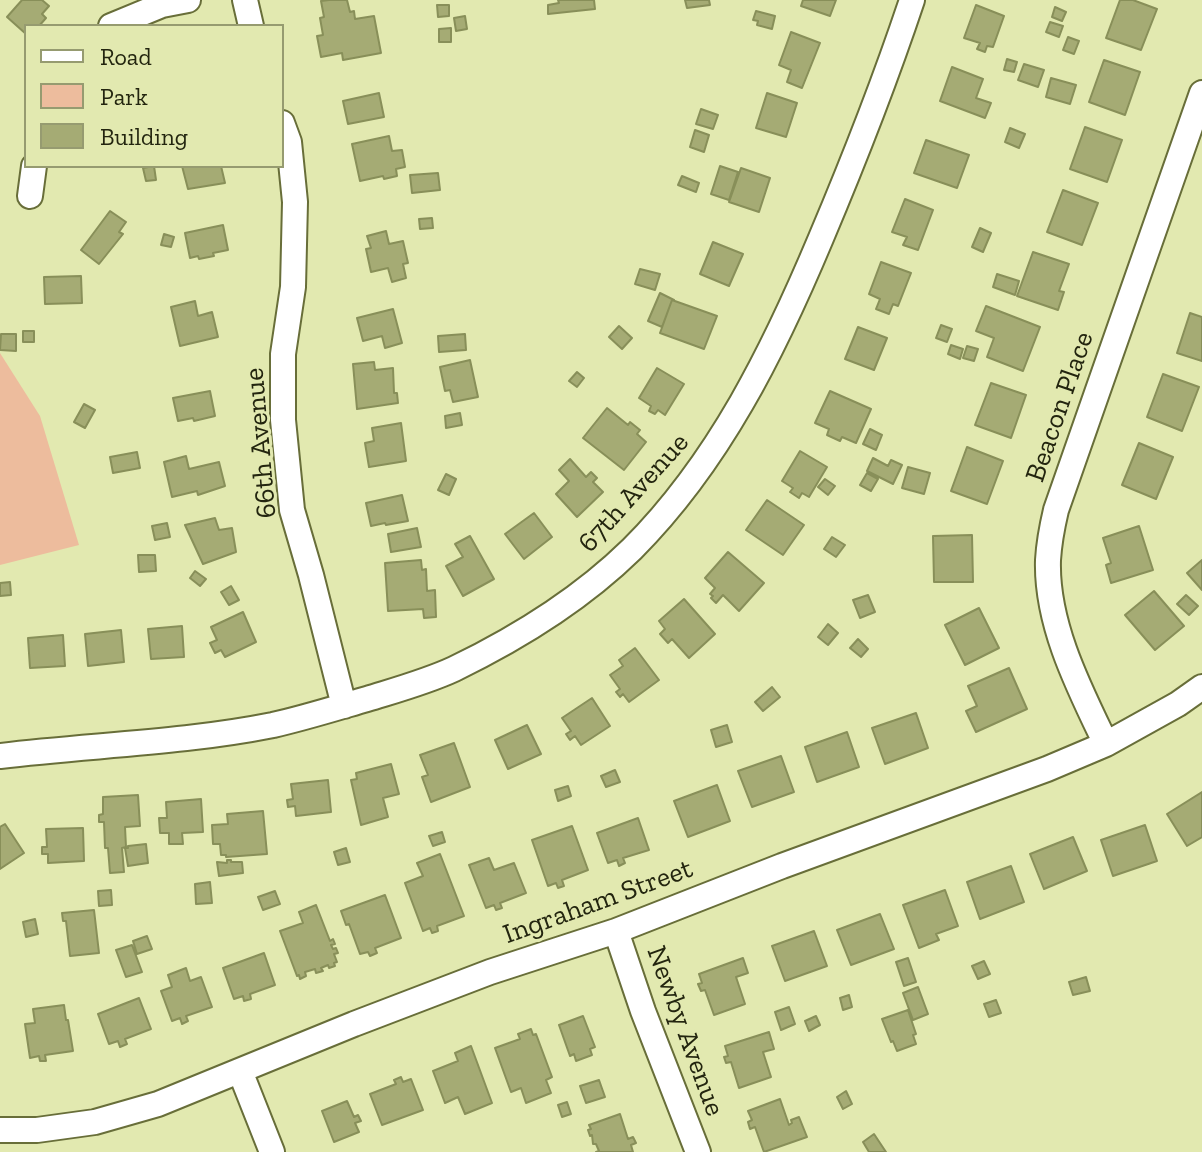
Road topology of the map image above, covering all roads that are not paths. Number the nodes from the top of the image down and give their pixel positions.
1 (188, 0) edge
2 (245, 0) edge
3 (912, 0) edge
4 (116, 24) edge
5 (251, 24) edge
6 (1202, 93) edge
7 (284, 128) edge
8 (34, 168) edge
9 (30, 196) dead end
10 (1202, 687) edge
11 (344, 706) junction
12 (1106, 744) junction
13 (0, 756) edge
14 (616, 931) junction
15 (240, 1071) junction
16 (0, 1130) edge
17 (272, 1152) edge
18 (698, 1152) edge

1 - 4 street
2 - 5 street
3 - 11 street, 67th Avenue
6 - 12 street, Beacon Place
7 - 11 street, 66th Avenue
8 - 9 street
10 - 12 street, Ingraham Street
11 - 13 street, 67th Avenue
12 - 14 street, Ingraham Street
14 - 15 street, Ingraham Street
14 - 18 street, Newby Avenue
15 - 16 street, Ingraham Street
15 - 17 street

